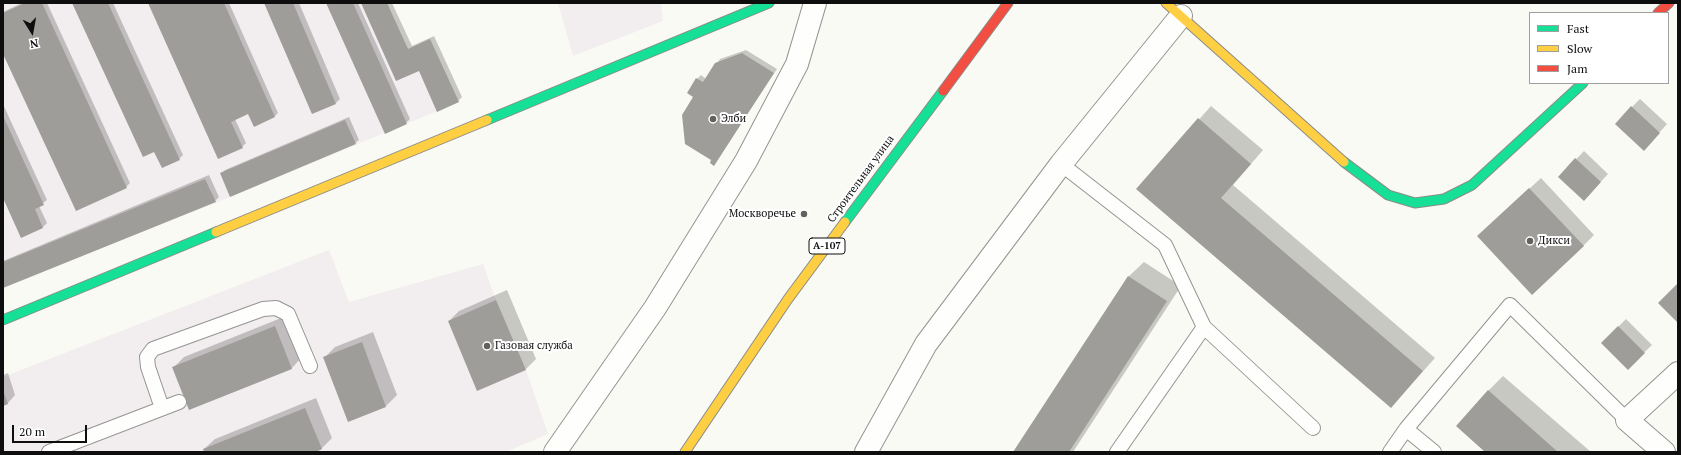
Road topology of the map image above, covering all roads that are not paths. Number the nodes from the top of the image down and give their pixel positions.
1 (769, 3) edge
2 (816, 3) edge
3 (1008, 3) edge
4 (1669, 3) edge
5 (1173, 9) edge
6 (1659, 12) edge
7 (1582, 84) edge
8 (1061, 164) junction
9 (3, 320) edge
10 (1204, 327) junction
11 (310, 366) dead end
12 (1678, 373) edge
13 (179, 402) dead end
14 (162, 408) junction
15 (1627, 420) junction
16 (1313, 428) dead end
17 (1406, 429) junction
18 (49, 452) edge
19 (555, 452) edge
20 (685, 452) edge
21 (866, 452) edge
22 (1116, 452) edge
23 (1390, 452) edge
24 (1434, 452) edge
25 (1664, 452) edge

1 - 9 main road
2 - 19 street
3 - 20 main road, Строительная улица / А-107
4 - 6 main road
5 - 7 main road
5 - 8 street
8 - 10 lane
8 - 21 street
10 - 16 lane
10 - 22 lane
11 - 14 lane
12 - 15 street
13 - 14 lane
14 - 18 lane
15 - 17 lane
15 - 25 street
17 - 23 lane
17 - 24 lane

